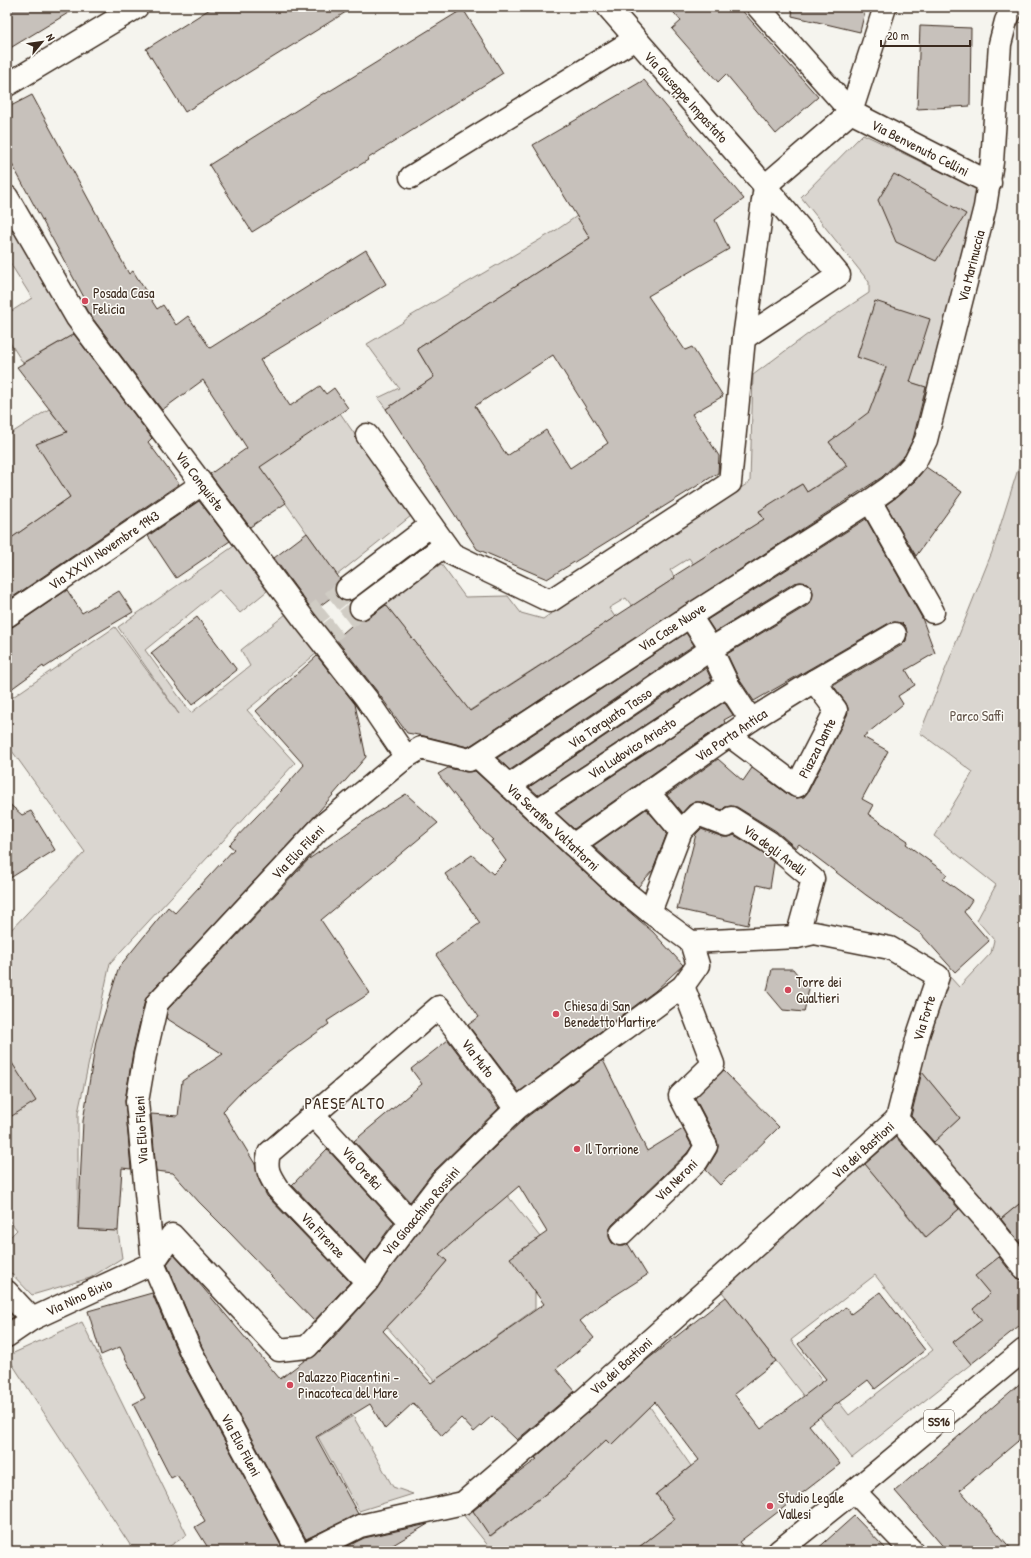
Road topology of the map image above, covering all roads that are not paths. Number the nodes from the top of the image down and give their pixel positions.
1 (137, 7) edge
2 (608, 7) edge
3 (758, 7) edge
4 (885, 7) edge
5 (1013, 7) edge
6 (635, 39) junction
7 (7, 85) edge
8 (851, 112) junction
9 (411, 177) dead end
10 (990, 183) junction
11 (765, 186) junction
12 (7, 197) edge
13 (744, 338) junction
14 (366, 434) dead end
15 (202, 484) junction
16 (870, 501) junction
17 (431, 525) junction
18 (445, 545) junction
19 (347, 589) tunnel mouth
20 (801, 594) dead end
21 (361, 608) tunnel mouth
22 (934, 612) dead end
23 (7, 616) edge
24 (690, 616) junction
25 (895, 634) dead end
26 (711, 649) junction
27 (814, 681) junction
28 (728, 685) junction
29 (751, 720) junction
30 (730, 736) junction
31 (476, 756) junction
32 (406, 757) junction
33 (509, 786) junction
34 (648, 792) junction
35 (536, 811) junction
36 (681, 831) junction
37 (573, 845) junction
38 (650, 912) junction
39 (797, 938) junction
40 (691, 942) junction
41 (683, 986) junction
42 (439, 1007) joint
43 (516, 1109) junction
44 (313, 1115) junction
45 (897, 1119) junction
46 (411, 1222) junction
47 (621, 1234) dead end
48 (153, 1263) junction
49 (1024, 1268) edge
50 (367, 1282) junction
51 (7, 1292) edge
52 (32, 1319) junction
53 (7, 1336) edge
54 (1024, 1350) edge
55 (854, 1491) junction
56 (298, 1551) edge
57 (310, 1551) edge
58 (779, 1551) edge
59 (912, 1551) edge

1 - 7 street
2 - 6 street, Via Giuseppe Impastato
3 - 8 street, Via Benvenuto Cellini
4 - 8 street
5 - 10 street, Via Marinuccia
6 - 9 street
6 - 11 street, Via Giuseppe Impastato
8 - 10 street, Via Benvenuto Cellini
8 - 11 street
10 - 16 street, Via Marinuccia
11 - 13 street
11 - 13 street, Via Giuseppe Impastato
12 - 15 street, Via Conquiste
13 - 18 street
14 - 17 street
15 - 23 street, Via XXVII Novembre 1943
15 - 32 street, Via Conquiste
16 - 22 street
16 - 24 street, Via Case Nuove
17 - 18 street
17 - 19 street
18 - 21 street
20 - 26 street, Via Torquato Tasso
24 - 26 street
24 - 31 street, Via Case Nuove
25 - 27 street, Via Porta Antica
26 - 28 street
26 - 33 street, Via Torquato Tasso
27 - 29 street, Via Porta Antica
27 - 30 street, Piazza Dante
28 - 29 street
28 - 35 street, Via Ludovico Ariosto
29 - 30 street, Via Porta Antica
30 - 34 street, Via Porta Antica
31 - 32 street
31 - 33 street, Via Serafino Voltattorni
32 - 48 street, Via Elio Fileni
33 - 35 street, Via Serafino Voltattorni
34 - 36 street
34 - 37 street, Via Porta Antica
35 - 37 street, Via Serafino Voltattorni
36 - 38 street, Via degli Anelli
36 - 39 street, Via degli Anelli
37 - 38 street, Via Serafino Voltattorni
38 - 40 street, Via Serafino Voltattorni
39 - 40 street, Via Forte
39 - 45 street, Via Forte
40 - 41 street, Via Gioacchino Rossini
41 - 43 street, Via Gioacchino Rossini
41 - 47 street, Via Neroni
42 - 43 street, Via Muto
42 - 44 street, Via Firenze
43 - 46 street, Via Gioacchino Rossini
44 - 46 street, Via Orefici
44 - 50 street, Via Firenze
45 - 49 street
45 - 57 street, Via dei Bastioni
46 - 50 street, Via Gioacchino Rossini
48 - 50 street, Via Gioacchino Rossini
48 - 52 street, Via Nino Bixio
48 - 56 street, Via Elio Fileni
51 - 52 street
52 - 53 street, Via Nino Bixio
54 - 55 street, SS16
55 - 58 street, SS16
55 - 59 street

